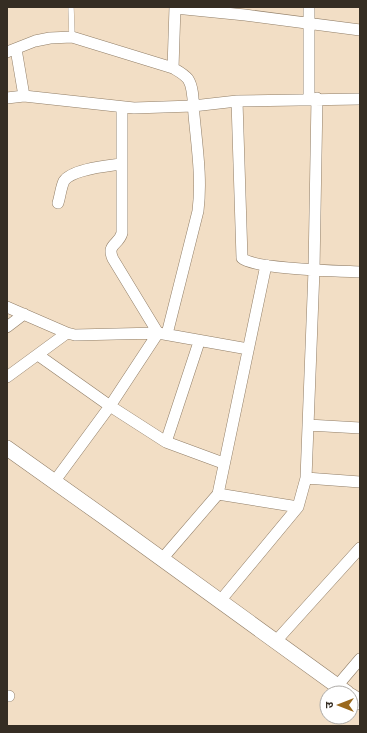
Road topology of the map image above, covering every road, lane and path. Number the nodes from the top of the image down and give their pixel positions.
1 (70, 7) edge
2 (309, 7) edge
3 (175, 8) edge
4 (245, 11) edge
5 (309, 23) junction
6 (360, 30) edge
7 (72, 37) junction
8 (12, 50) edge
9 (173, 68) junction
10 (24, 96) junction
11 (7, 98) edge
12 (360, 98) edge
13 (313, 99) junction
14 (237, 101) junction
15 (193, 106) junction
16 (122, 107) junction
17 (121, 164) junction
18 (58, 203) dead end
19 (266, 265) junction
20 (314, 270) junction
21 (360, 272) edge
22 (7, 307) edge
23 (24, 314) junction
24 (7, 327) edge
25 (67, 333) junction
26 (162, 334) junction
27 (198, 342) junction
28 (248, 349) junction
29 (38, 355) junction
30 (7, 378) edge
31 (110, 406) junction
32 (308, 425) junction
33 (360, 428) edge
34 (166, 442) junction
35 (7, 448) edge
36 (223, 463) junction
37 (306, 478) junction
38 (54, 482) junction
39 (360, 482) edge
40 (218, 494) junction
41 (298, 507) junction
42 (360, 548) edge
43 (162, 559) junction
44 (220, 601) junction
45 (276, 641) junction
46 (360, 659) edge
47 (336, 685) edge
48 (344, 685) edge

1 - 7 lane
2 - 5 street
3 - 4 street
3 - 9 street
4 - 5 street
5 - 6 street
5 - 13 street
7 - 8 street
7 - 9 street
8 - 10 street
9 - 15 street
10 - 11 street
10 - 16 street
12 - 13 street
13 - 14 street
13 - 20 street
14 - 15 street
14 - 19 street
15 - 16 street
15 - 26 street
16 - 17 street
17 - 18 street
17 - 26 street
19 - 20 street
19 - 28 street
20 - 21 street
20 - 32 street
22 - 23 street
23 - 24 street
23 - 25 street
25 - 26 street
25 - 29 street
26 - 27 street
26 - 31 street
27 - 28 street
27 - 34 street
28 - 36 street
29 - 30 street
29 - 31 street
31 - 34 street
31 - 38 street
32 - 33 street
32 - 37 street
34 - 36 street
35 - 38 street
36 - 40 street
37 - 39 street
37 - 41 street
38 - 43 street
40 - 41 street
40 - 43 street
41 - 44 street
42 - 45 street
43 - 44 street
44 - 45 street
45 - 47 street
46 - 48 street

